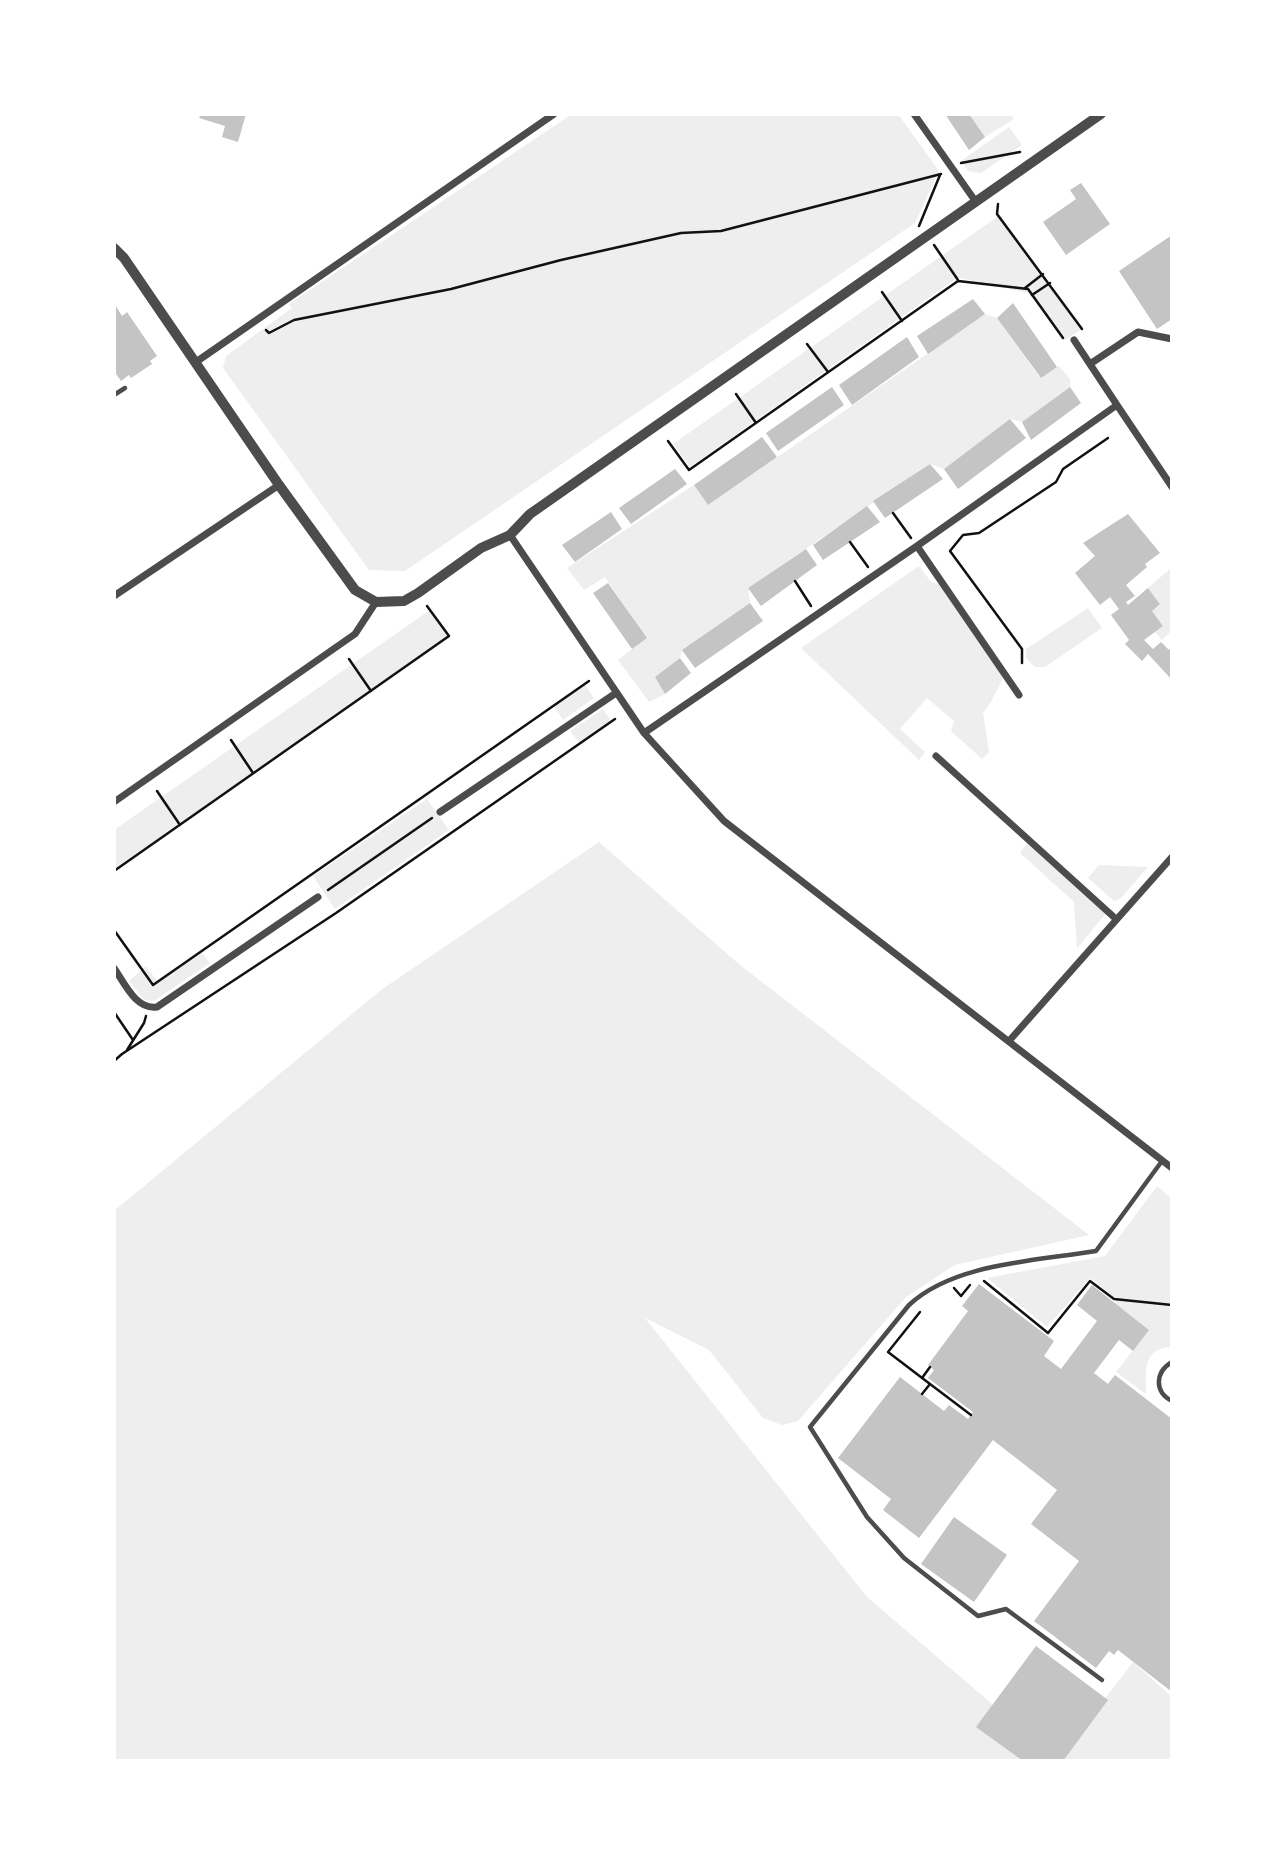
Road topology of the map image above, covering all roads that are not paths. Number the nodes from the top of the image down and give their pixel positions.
1 (554, 114) edge
2 (914, 114) edge
3 (1101, 114) edge
4 (976, 202) junction
5 (114, 248) edge
6 (1172, 339) edge
7 (1074, 341) dead end
8 (196, 362) junction
9 (1090, 364) junction
10 (125, 388) dead end
11 (114, 396) edge
12 (1116, 405) junction
13 (279, 485) junction
14 (1172, 486) edge
15 (510, 536) junction
16 (917, 546) junction
17 (114, 596) edge
18 (376, 602) junction
19 (616, 693) junction
20 (1019, 695) dead end
21 (644, 733) junction
22 (936, 756) dead end
23 (114, 802) edge
24 (440, 812) road end
25 (1172, 858) edge
26 (318, 897) road end
27 (1116, 919) junction
28 (114, 968) edge
29 (1009, 1041) junction
30 (1163, 1161) junction
31 (1172, 1168) edge
32 (1172, 1362) edge
33 (1172, 1401) edge
34 (1102, 1680) dead end

1 - 8 street
2 - 4 street
3 - 4 street
4 - 15 street
5 - 8 street
6 - 9 street
7 - 9 street
8 - 13 street
9 - 12 street
10 - 11 lane
12 - 14 street
12 - 16 street
13 - 17 street
13 - 18 street
15 - 18 street
15 - 19 street
16 - 20 street
16 - 21 street
18 - 23 street
19 - 21 street
19 - 24 street
21 - 29 street
22 - 27 street
25 - 27 street
26 - 28 street
27 - 29 street
29 - 30 street
30 - 31 street
30 - 34 lane
32 - 33 lane

